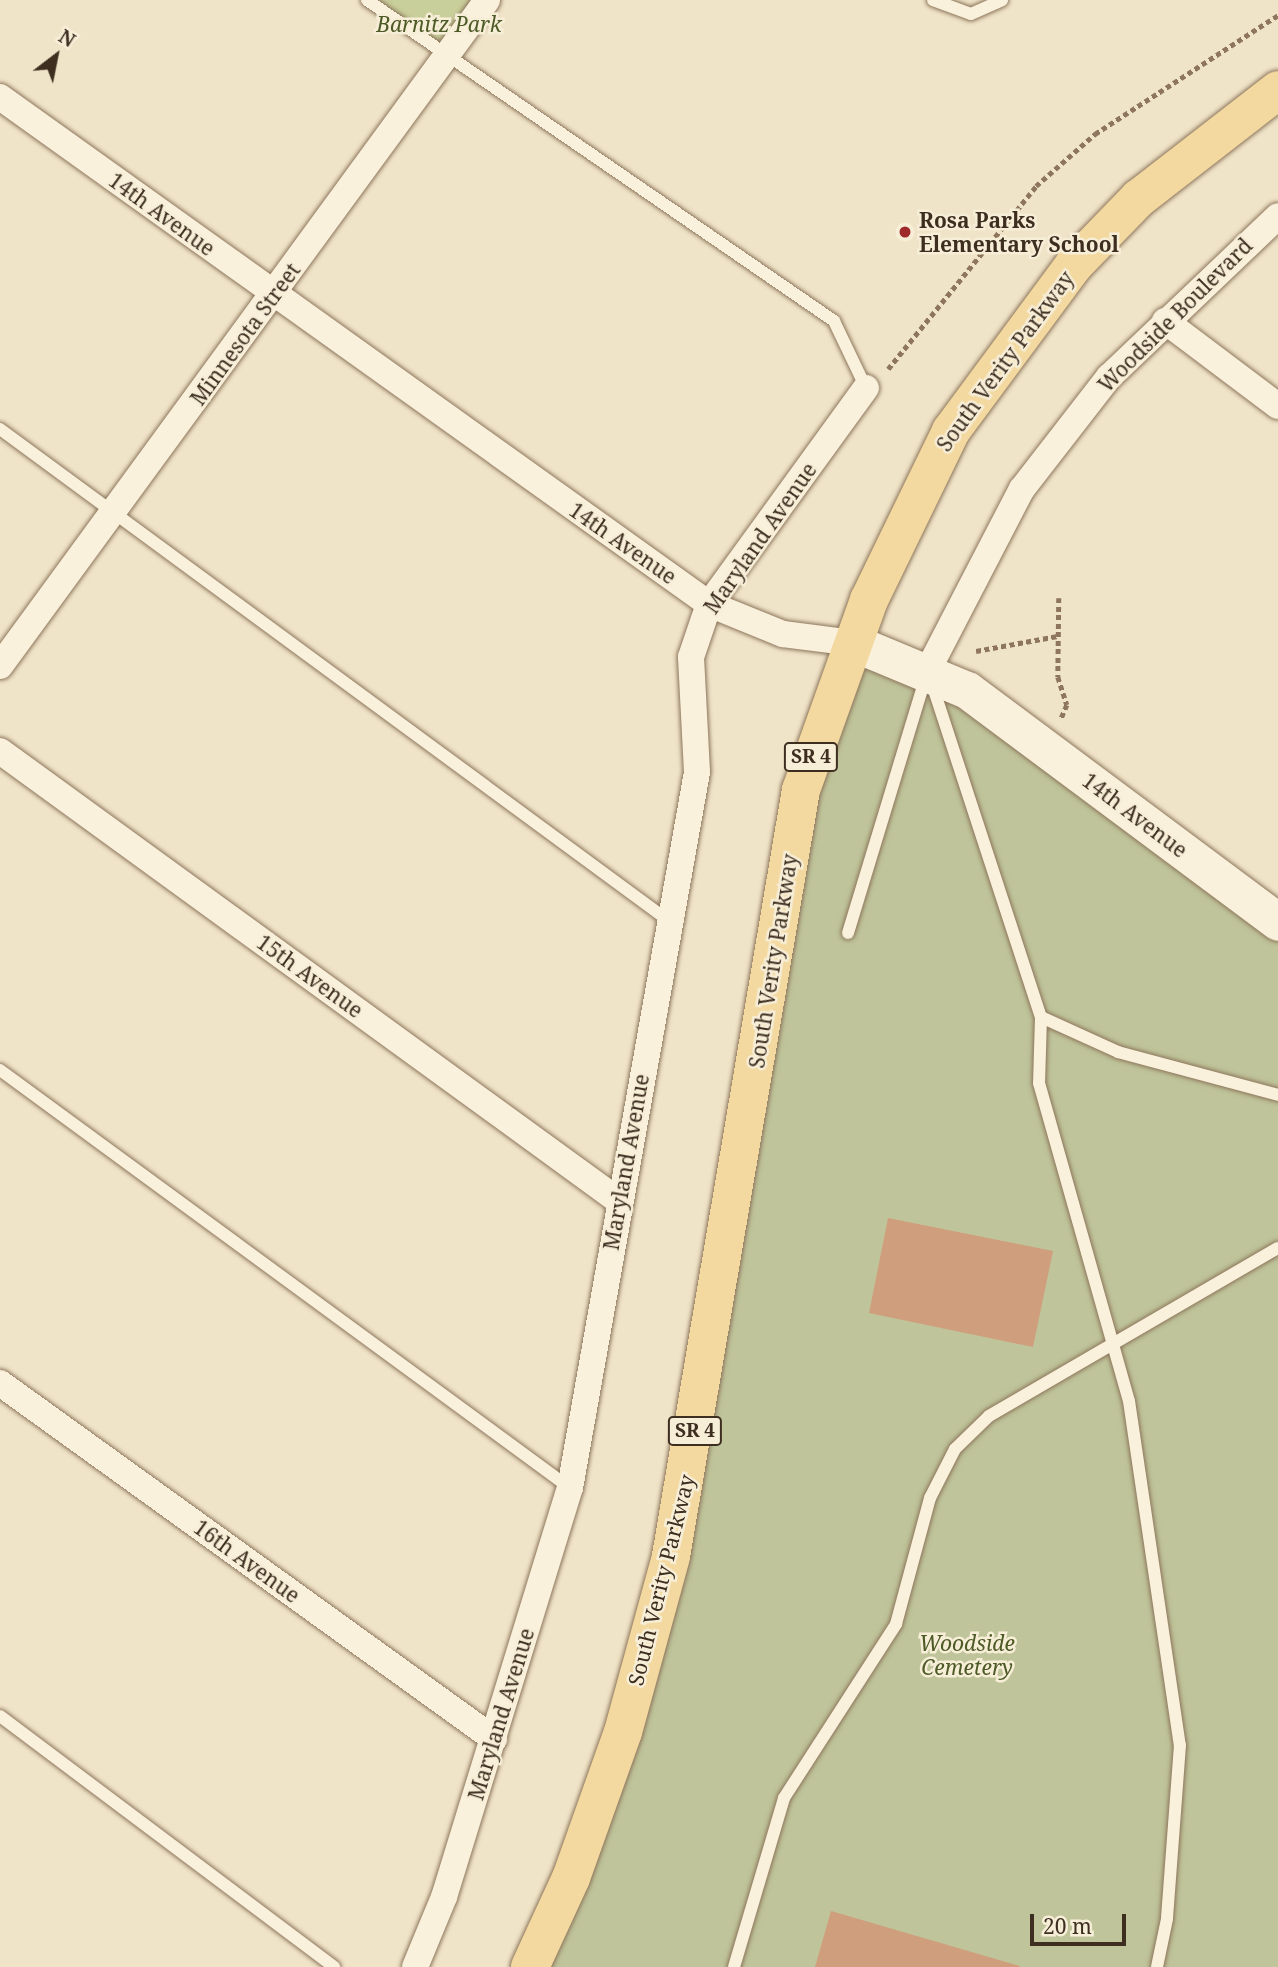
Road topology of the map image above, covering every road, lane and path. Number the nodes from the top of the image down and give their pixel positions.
1 (367, 0) edge
2 (487, 0) edge
3 (933, 0) edge
4 (1002, 0) edge
5 (1278, 15) edge
6 (446, 57) junction
7 (1278, 90) edge
8 (0, 97) edge
9 (1278, 216) edge
10 (274, 296) junction
11 (1165, 321) junction
12 (866, 388) junction
13 (1278, 406) edge
14 (0, 429) edge
15 (114, 513) junction
16 (1059, 598) dead end
17 (709, 604) junction
18 (1058, 636) junction
19 (855, 643) junction
20 (976, 650) dead end
21 (0, 666) edge
22 (928, 670) junction
23 (1061, 719) dead end
24 (0, 751) edge
25 (668, 921) junction
26 (1278, 922) edge
27 (848, 933) dead end
28 (1041, 1017) junction
29 (0, 1070) edge
30 (1278, 1095) edge
31 (619, 1201) junction
32 (1278, 1248) edge
33 (1113, 1345) junction
34 (0, 1383) edge
35 (570, 1488) junction
36 (0, 1716) edge
37 (494, 1739) junction
38 (334, 1967) edge
39 (415, 1967) edge
40 (530, 1967) edge
41 (734, 1967) edge
42 (1157, 1967) edge

1 - 6 lane
2 - 6 street, Minnesota Street
3 - 4 lane
5 - 12 path
6 - 10 street, Minnesota Street
6 - 12 lane
7 - 19 main road, South Verity Parkway / SR 4
8 - 10 street, 14th Avenue
9 - 11 street, Woodside Boulevard
10 - 15 street, Minnesota Street
10 - 17 street, 14th Avenue
11 - 13 street
11 - 22 street, Woodside Boulevard
12 - 17 street, Maryland Avenue
14 - 15 lane
15 - 21 street, Minnesota Street
15 - 25 lane
16 - 18 path
17 - 19 street, 14th Avenue
17 - 25 street, Maryland Avenue
18 - 20 path
18 - 23 path
19 - 22 main road, 14th Avenue
19 - 40 main road, South Verity Parkway / SR 4
22 - 26 main road, 14th Avenue
22 - 27 lane
22 - 28 lane
24 - 31 street, 15th Avenue
25 - 31 street, Maryland Avenue
28 - 30 lane
28 - 33 lane
29 - 35 lane
31 - 35 street, Maryland Avenue
32 - 33 lane
33 - 41 lane
33 - 42 lane
34 - 37 street, 16th Avenue
35 - 37 street, Maryland Avenue
36 - 38 lane
37 - 39 street, Maryland Avenue

